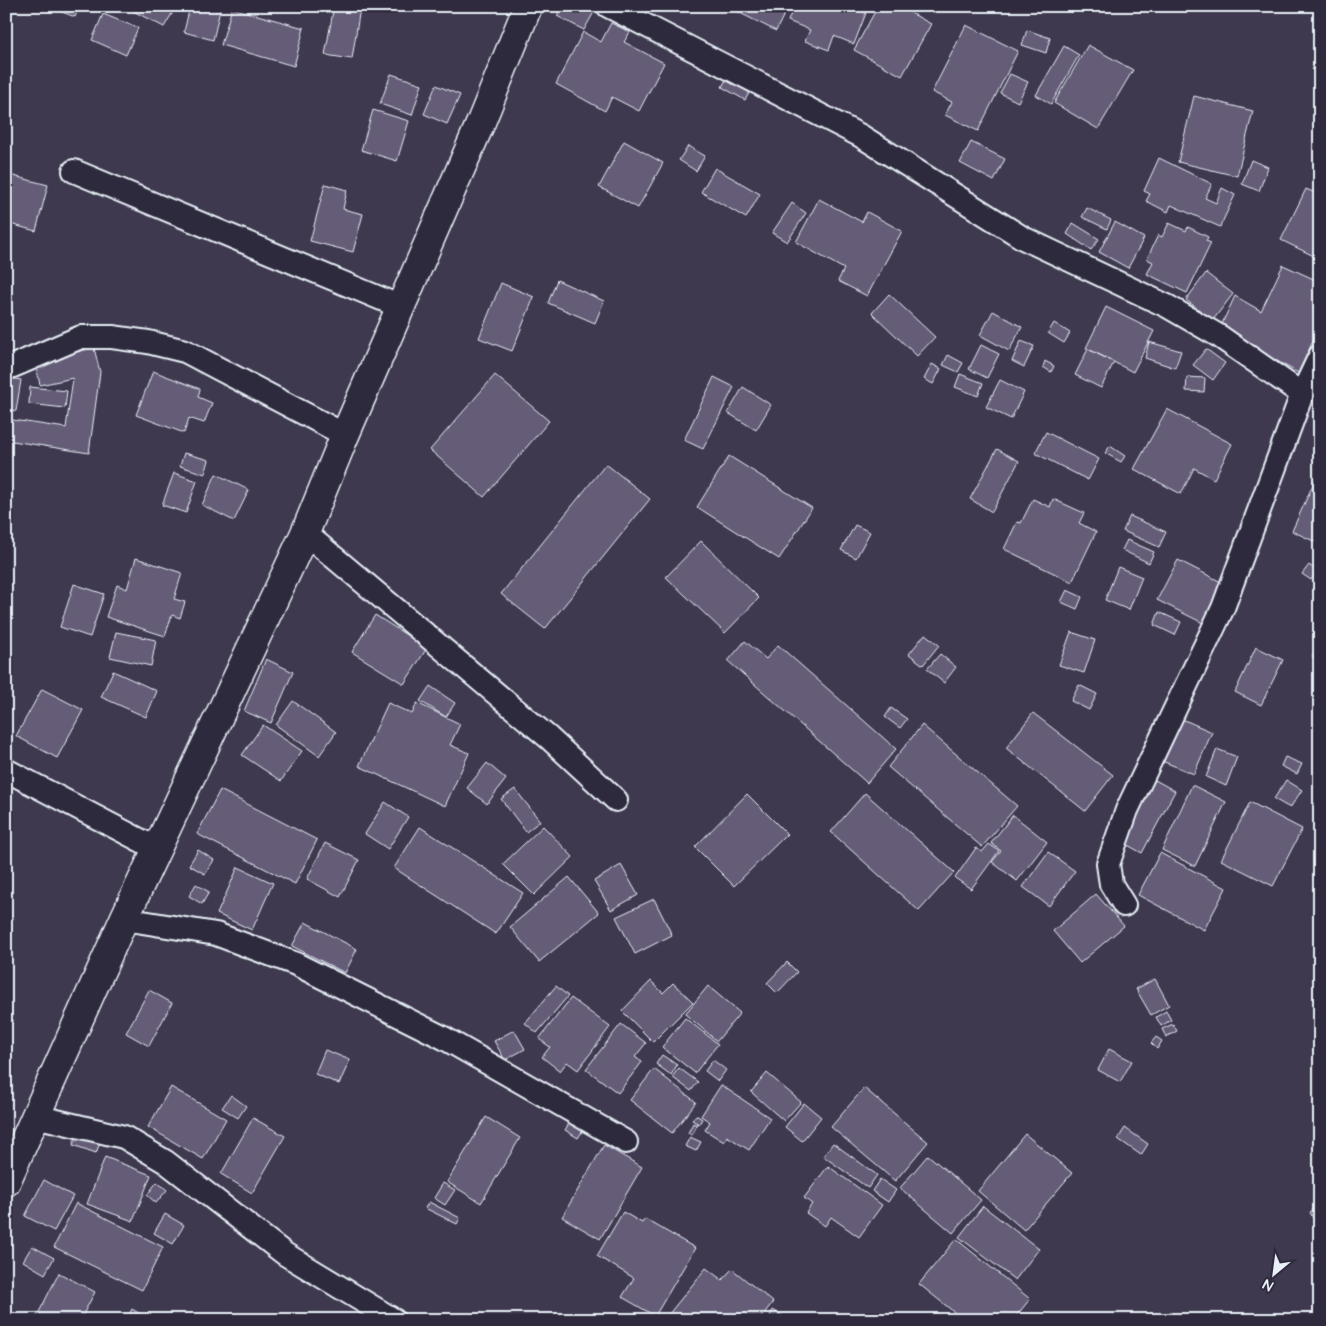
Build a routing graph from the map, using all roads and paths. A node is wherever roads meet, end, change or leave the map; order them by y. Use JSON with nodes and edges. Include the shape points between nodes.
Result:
{"nodes":[{"id":1,"x":528,"y":6,"type":"edge"},
{"id":2,"x":608,"y":6,"type":"edge"},
{"id":3,"x":74,"y":171,"type":"dead end"},
{"id":4,"x":401,"y":307,"type":"junction"},
{"id":5,"x":1320,"y":356,"type":"edge"},
{"id":6,"x":6,"y":369,"type":"edge"},
{"id":7,"x":1302,"y":394,"type":"junction"},
{"id":8,"x":345,"y":435,"type":"junction"},
{"id":9,"x":305,"y":534,"type":"junction"},
{"id":10,"x":6,"y":770,"type":"edge"},
{"id":11,"x":616,"y":800,"type":"dead end"},
{"id":12,"x":157,"y":849,"type":"junction"},
{"id":13,"x":1124,"y":905,"type":"dead end"},
{"id":14,"x":124,"y":918,"type":"junction"},
{"id":15,"x":35,"y":1116,"type":"junction"},
{"id":16,"x":626,"y":1142,"type":"dead end"},
{"id":17,"x":6,"y":1182,"type":"edge"},
{"id":18,"x":394,"y":1320,"type":"edge"}],
"edges":[{"from":1,"to":4,"type":"street"},
{"from":2,"to":7,"type":"street","via":[[861,136],[1023,238],[1167,306],[1220,336]]},
{"from":3,"to":4,"type":"street"},
{"from":4,"to":8,"type":"street"},
{"from":5,"to":7,"type":"street"},
{"from":6,"to":8,"type":"street","via":[[81,337],[112,336],[148,342],[185,351]]},
{"from":7,"to":13,"type":"street","via":[[1223,608],[1124,819],[1108,864],[1111,884]]},
{"from":8,"to":9,"type":"street"},
{"from":9,"to":11,"type":"street","via":[[549,738]]},
{"from":9,"to":12,"type":"street"},
{"from":10,"to":12,"type":"street"},
{"from":12,"to":14,"type":"street"},
{"from":14,"to":15,"type":"street"},
{"from":14,"to":16,"type":"street","via":[[216,934],[296,964],[444,1038]]},
{"from":15,"to":17,"type":"street"},
{"from":15,"to":18,"type":"street","via":[[124,1136],[166,1162],[285,1254]]}]}
